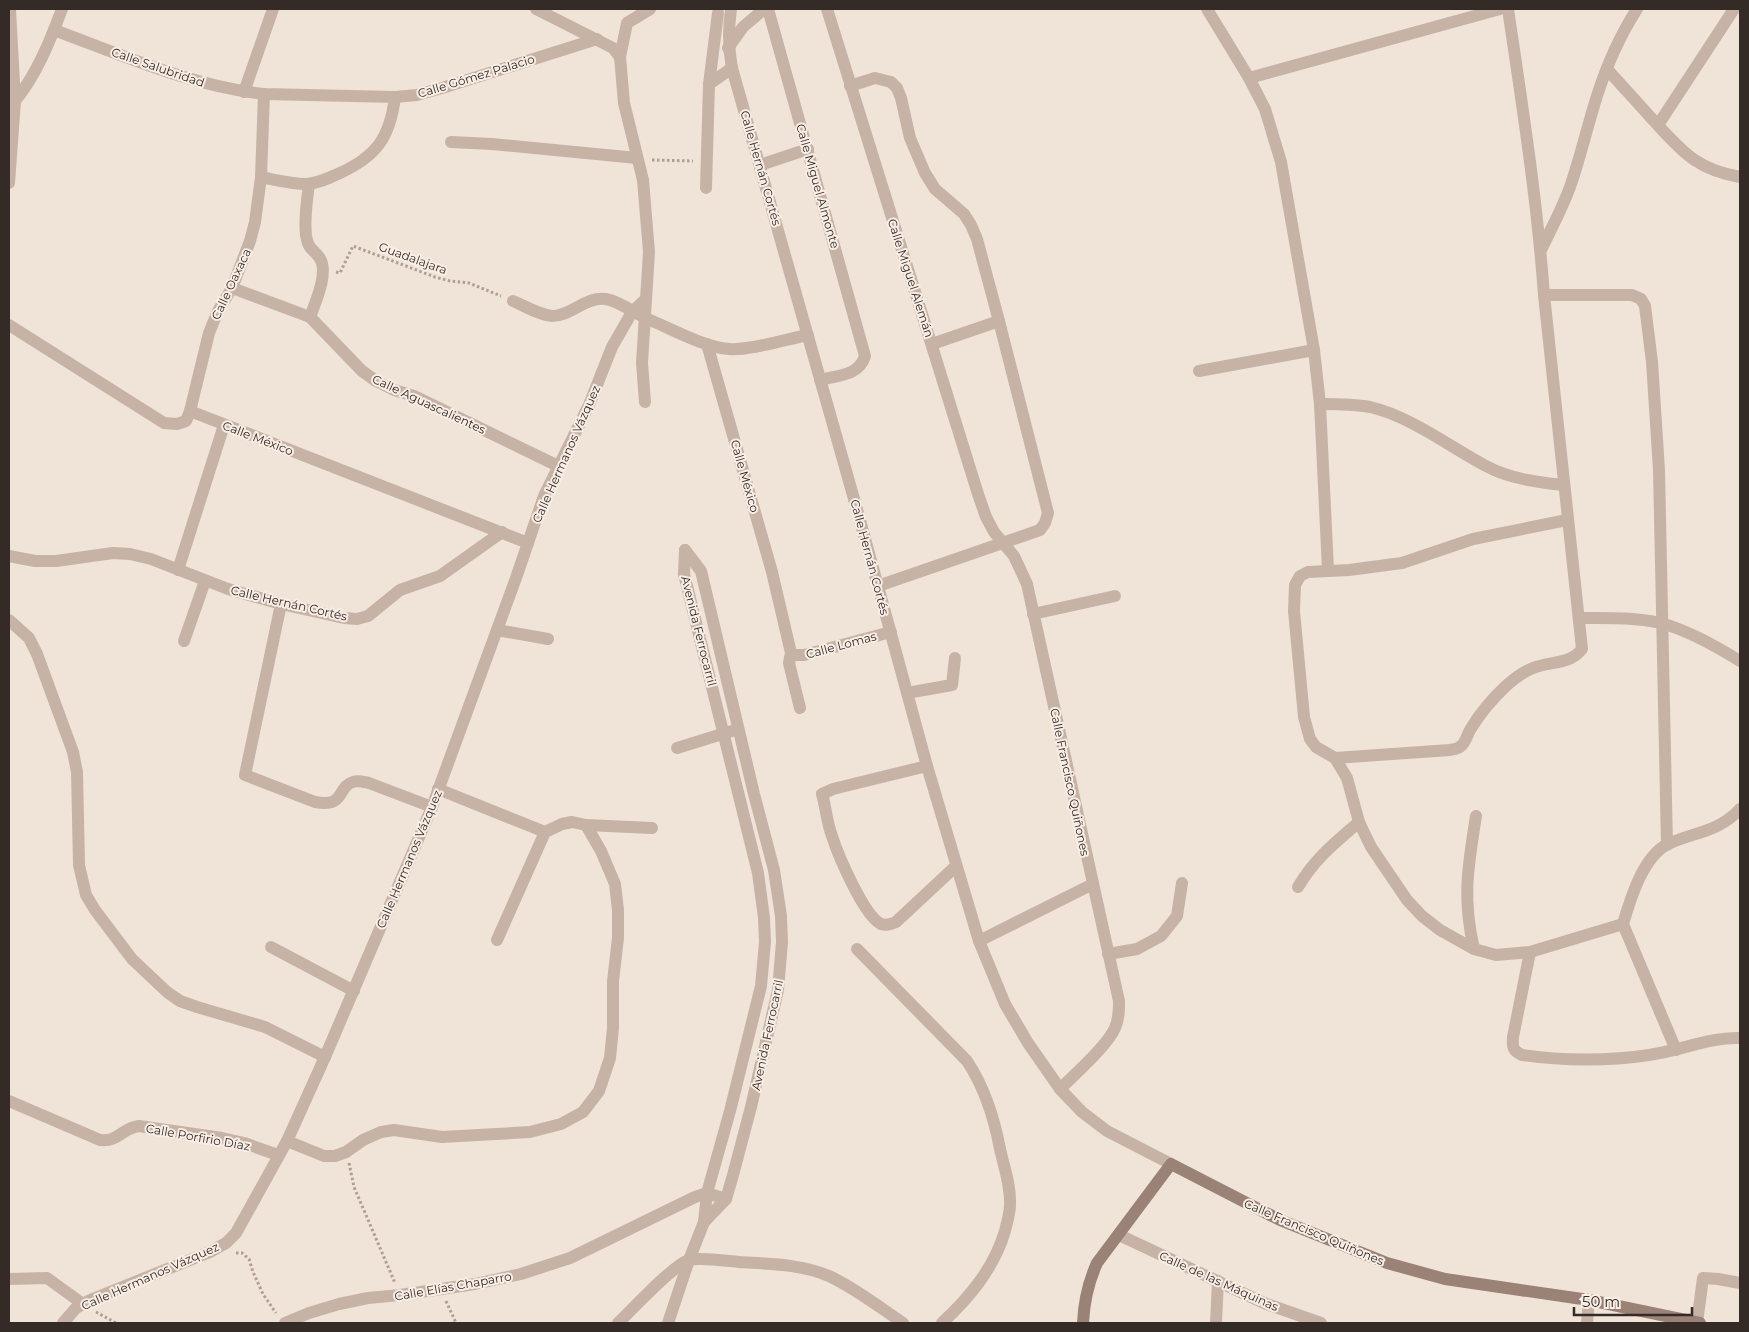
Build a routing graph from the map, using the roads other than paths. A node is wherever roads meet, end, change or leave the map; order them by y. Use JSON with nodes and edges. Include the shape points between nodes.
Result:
{"nodes":[{"id":1,"x":10,"y":9,"type":"edge"},
{"id":2,"x":62,"y":9,"type":"edge"},
{"id":3,"x":273,"y":9,"type":"edge"},
{"id":4,"x":536,"y":9,"type":"edge"},
{"id":5,"x":650,"y":9,"type":"edge"},
{"id":6,"x":731,"y":9,"type":"edge"},
{"id":7,"x":764,"y":9,"type":"edge"},
{"id":8,"x":768,"y":9,"type":"edge"},
{"id":9,"x":827,"y":9,"type":"edge"},
{"id":10,"x":1206,"y":9,"type":"edge"},
{"id":11,"x":1500,"y":9,"type":"edge"},
{"id":12,"x":1508,"y":9,"type":"edge"},
{"id":13,"x":1637,"y":9,"type":"edge"},
{"id":14,"x":1734,"y":9,"type":"edge"},
{"id":15,"x":718,"y":13,"type":"dead end"},
{"id":16,"x":10,"y":28,"type":"edge"},
{"id":17,"x":54,"y":30,"type":"junction"},
{"id":18,"x":596,"y":39,"type":"junction"},
{"id":19,"x":728,"y":48,"type":"junction"},
{"id":20,"x":620,"y":57,"type":"junction"},
{"id":21,"x":732,"y":68,"type":"junction"},
{"id":22,"x":1606,"y":69,"type":"junction"},
{"id":23,"x":1249,"y":78,"type":"junction"},
{"id":24,"x":708,"y":84,"type":"junction"},
{"id":25,"x":850,"y":86,"type":"junction"},
{"id":26,"x":244,"y":92,"type":"junction"},
{"id":27,"x":264,"y":94,"type":"junction"},
{"id":28,"x":395,"y":97,"type":"junction"},
{"id":29,"x":15,"y":101,"type":"junction"},
{"id":30,"x":1658,"y":125,"type":"junction"},
{"id":31,"x":451,"y":142,"type":"dead end"},
{"id":32,"x":808,"y":149,"type":"junction"},
{"id":33,"x":643,"y":159,"type":"junction"},
{"id":34,"x":760,"y":165,"type":"junction"},
{"id":35,"x":1740,"y":176,"type":"edge"},
{"id":36,"x":261,"y":177,"type":"junction"},
{"id":37,"x":9,"y":183,"type":"edge"},
{"id":38,"x":309,"y":184,"type":"junction"},
{"id":39,"x":706,"y":188,"type":"dead end"},
{"id":40,"x":1540,"y":250,"type":"junction"},
{"id":41,"x":232,"y":288,"type":"junction"},
{"id":42,"x":1544,"y":295,"type":"junction"},
{"id":43,"x":646,"y":299,"type":"junction"},
{"id":44,"x":512,"y":301,"type":"road end"},
{"id":45,"x":632,"y":312,"type":"junction"},
{"id":46,"x":310,"y":317,"type":"junction"},
{"id":47,"x":644,"y":318,"type":"junction"},
{"id":48,"x":999,"y":321,"type":"junction"},
{"id":49,"x":9,"y":325,"type":"edge"},
{"id":50,"x":808,"y":335,"type":"junction"},
{"id":51,"x":707,"y":344,"type":"junction"},
{"id":52,"x":932,"y":344,"type":"junction"},
{"id":53,"x":1314,"y":350,"type":"junction"},
{"id":54,"x":1200,"y":371,"type":"dead end"},
{"id":55,"x":820,"y":380,"type":"junction"},
{"id":56,"x":645,"y":402,"type":"dead end"},
{"id":57,"x":1320,"y":404,"type":"junction"},
{"id":58,"x":190,"y":411,"type":"junction"},
{"id":59,"x":224,"y":424,"type":"junction"},
{"id":60,"x":558,"y":466,"type":"junction"},
{"id":61,"x":1564,"y":485,"type":"junction"},
{"id":62,"x":1567,"y":520,"type":"junction"},
{"id":63,"x":502,"y":532,"type":"junction"},
{"id":64,"x":528,"y":543,"type":"junction"},
{"id":65,"x":1003,"y":544,"type":"junction"},
{"id":66,"x":9,"y":556,"type":"edge"},
{"id":67,"x":178,"y":570,"type":"junction"},
{"id":68,"x":1328,"y":570,"type":"junction"},
{"id":69,"x":205,"y":581,"type":"junction"},
{"id":70,"x":878,"y":586,"type":"junction"},
{"id":71,"x":1115,"y":596,"type":"dead end"},
{"id":72,"x":281,"y":604,"type":"junction"},
{"id":73,"x":1033,"y":614,"type":"junction"},
{"id":74,"x":1580,"y":618,"type":"junction"},
{"id":75,"x":9,"y":620,"type":"edge"},
{"id":76,"x":1662,"y":624,"type":"junction"},
{"id":77,"x":497,"y":630,"type":"junction"},
{"id":78,"x":891,"y":632,"type":"junction"},
{"id":79,"x":548,"y":639,"type":"dead end"},
{"id":80,"x":184,"y":641,"type":"dead end"},
{"id":81,"x":791,"y":653,"type":"junction"},
{"id":82,"x":955,"y":658,"type":"dead end"},
{"id":83,"x":1740,"y":661,"type":"edge"},
{"id":84,"x":907,"y":693,"type":"junction"},
{"id":85,"x":800,"y":708,"type":"dead end"},
{"id":86,"x":739,"y":730,"type":"junction"},
{"id":87,"x":724,"y":734,"type":"junction"},
{"id":88,"x":677,"y":748,"type":"dead end"},
{"id":89,"x":1335,"y":758,"type":"junction"},
{"id":90,"x":927,"y":766,"type":"junction"},
{"id":91,"x":438,"y":789,"type":"junction"},
{"id":92,"x":432,"y":807,"type":"junction"},
{"id":93,"x":1740,"y":809,"type":"edge"},
{"id":94,"x":1476,"y":816,"type":"dead end"},
{"id":95,"x":1359,"y":822,"type":"junction"},
{"id":96,"x":586,"y":825,"type":"junction"},
{"id":97,"x":652,"y":828,"type":"dead end"},
{"id":98,"x":545,"y":832,"type":"junction"},
{"id":99,"x":1667,"y":845,"type":"junction"},
{"id":100,"x":956,"y":866,"type":"junction"},
{"id":101,"x":1182,"y":883,"type":"dead end"},
{"id":102,"x":1093,"y":884,"type":"junction"},
{"id":103,"x":1298,"y":887,"type":"dead end"},
{"id":104,"x":781,"y":916,"type":"junction"},
{"id":105,"x":764,"y":918,"type":"junction"},
{"id":106,"x":1623,"y":924,"type":"junction"},
{"id":107,"x":497,"y":940,"type":"dead end"},
{"id":108,"x":979,"y":941,"type":"junction"},
{"id":109,"x":271,"y":947,"type":"dead end"},
{"id":110,"x":857,"y":949,"type":"dead end"},
{"id":111,"x":1474,"y":949,"type":"junction"},
{"id":112,"x":1530,"y":952,"type":"junction"},
{"id":113,"x":1108,"y":954,"type":"junction"},
{"id":114,"x":354,"y":991,"type":"junction"},
{"id":115,"x":1740,"y":1038,"type":"edge"},
{"id":116,"x":1676,"y":1050,"type":"junction"},
{"id":117,"x":325,"y":1057,"type":"junction"},
{"id":118,"x":1060,"y":1089,"type":"junction"},
{"id":119,"x":9,"y":1101,"type":"edge"},
{"id":120,"x":287,"y":1141,"type":"junction"},
{"id":121,"x":278,"y":1154,"type":"junction"},
{"id":122,"x":1171,"y":1164,"type":"junction"},
{"id":123,"x":707,"y":1193,"type":"junction"},
{"id":124,"x":726,"y":1199,"type":"junction"},
{"id":125,"x":704,"y":1222,"type":"junction"},
{"id":126,"x":1119,"y":1235,"type":"junction"},
{"id":127,"x":689,"y":1260,"type":"junction"},
{"id":128,"x":9,"y":1279,"type":"edge"},
{"id":129,"x":1218,"y":1282,"type":"junction"},
{"id":130,"x":1740,"y":1283,"type":"edge"},
{"id":131,"x":1590,"y":1300,"type":"junction"},
{"id":132,"x":83,"y":1304,"type":"junction"},
{"id":133,"x":282,"y":1320,"type":"edge"},
{"id":134,"x":63,"y":1323,"type":"edge"},
{"id":135,"x":618,"y":1323,"type":"edge"},
{"id":136,"x":668,"y":1323,"type":"edge"},
{"id":137,"x":903,"y":1323,"type":"edge"},
{"id":138,"x":942,"y":1323,"type":"edge"},
{"id":139,"x":1084,"y":1323,"type":"edge"},
{"id":140,"x":1216,"y":1323,"type":"edge"},
{"id":141,"x":1321,"y":1323,"type":"edge"},
{"id":142,"x":1587,"y":1323,"type":"edge"},
{"id":143,"x":1699,"y":1323,"type":"edge"}],
"edges":[{"from":1,"to":16,"type":"street"},
{"from":2,"to":17,"type":"street"},
{"from":3,"to":26,"type":"street"},
{"from":4,"to":18,"type":"street"},
{"from":5,"to":20,"type":"street","via":[[627,23]]},
{"from":6,"to":19,"type":"street","name":"Calle Hernán Cortés"},
{"from":7,"to":19,"type":"street","via":[[743,27]]},
{"from":8,"to":32,"type":"street","name":"Calle Miguel Almonte"},
{"from":9,"to":25,"type":"street","name":"Calle Miguel Alemán"},
{"from":10,"to":23,"type":"street"},
{"from":11,"to":23,"type":"street"},
{"from":12,"to":40,"type":"street"},
{"from":13,"to":22,"type":"street"},
{"from":14,"to":30,"type":"street"},
{"from":15,"to":24,"type":"street"},
{"from":16,"to":29,"type":"street"},
{"from":17,"to":26,"type":"street","name":"Calle Salubridad","via":[[174,74]]},
{"from":17,"to":29,"type":"street","via":[[35,72]]},
{"from":18,"to":20,"type":"street","via":[[613,48]]},
{"from":18,"to":28,"type":"street","name":"Calle Gómez Palacio","via":[[442,88]]},
{"from":19,"to":21,"type":"street","name":"Calle Hernán Cortés"},
{"from":20,"to":33,"type":"street","via":[[624,103]]},
{"from":21,"to":24,"type":"street"},
{"from":21,"to":34,"type":"street","name":"Calle Hernán Cortés"},
{"from":22,"to":30,"type":"street"},
{"from":22,"to":40,"type":"street","via":[[1570,187]]},
{"from":23,"to":53,"type":"street","via":[[1265,109],[1281,162]]},
{"from":24,"to":39,"type":"street"},
{"from":25,"to":48,"type":"street","via":[[876,78],[890,82],[896,88],[910,138],[925,173],[940,194],[964,214],[971,225]]},
{"from":25,"to":52,"type":"street","name":"Calle Miguel Alemán"},
{"from":26,"to":27,"type":"street","name":"Calle Salubridad"},
{"from":27,"to":28,"type":"street","name":"Calle Gómez Palacio"},
{"from":27,"to":36,"type":"street","name":"Calle Oaxaca"},
{"from":28,"to":38,"type":"street","via":[[388,132],[379,146],[352,168],[322,182]]},
{"from":29,"to":37,"type":"street"},
{"from":30,"to":35,"type":"street","via":[[1692,160],[1714,170]]},
{"from":31,"to":33,"type":"street"},
{"from":32,"to":34,"type":"street"},
{"from":32,"to":55,"type":"street","name":"Calle Miguel Almonte","via":[[865,356],[855,372]]},
{"from":33,"to":43,"type":"street","via":[[648,252]]},
{"from":34,"to":50,"type":"street","name":"Calle Hernán Cortés"},
{"from":36,"to":38,"type":"street"},
{"from":36,"to":41,"type":"street","name":"Calle Oaxaca","via":[[256,222]]},
{"from":38,"to":46,"type":"street","via":[[306,236],[311,250],[322,264],[320,290]]},
{"from":40,"to":42,"type":"street"},
{"from":41,"to":46,"type":"street","name":"Calle Aguascalientes"},
{"from":41,"to":58,"type":"street","name":"Calle Oaxaca","via":[[209,333]]},
{"from":42,"to":61,"type":"street"},
{"from":42,"to":76,"type":"street","via":[[1632,295],[1641,299],[1645,306],[1659,470]]},
{"from":43,"to":45,"type":"street","name":"Calle Hermanos Vázquez"},
{"from":43,"to":47,"type":"street"},
{"from":44,"to":45,"type":"street","via":[[552,316],[603,299]]},
{"from":45,"to":47,"type":"street"},
{"from":45,"to":60,"type":"street","name":"Calle Hermanos Vázquez","via":[[612,347],[589,405]]},
{"from":46,"to":60,"type":"street","name":"Calle Aguascalientes","via":[[376,382],[414,396]]},
{"from":47,"to":51,"type":"street"},
{"from":47,"to":56,"type":"street","via":[[642,363]]},
{"from":48,"to":52,"type":"street"},
{"from":48,"to":65,"type":"street","via":[[1048,513],[1040,530]]},
{"from":49,"to":58,"type":"street","via":[[164,423],[186,421]]},
{"from":50,"to":51,"type":"street","via":[[731,350]]},
{"from":50,"to":55,"type":"street","name":"Calle Hernán Cortés"},
{"from":51,"to":81,"type":"street","name":"Calle México","via":[[772,572]]},
{"from":52,"to":65,"type":"street","name":"Calle Miguel Alemán","via":[[986,517]]},
{"from":53,"to":54,"type":"street"},
{"from":53,"to":57,"type":"street"},
{"from":55,"to":70,"type":"street","name":"Calle Hernán Cortés"},
{"from":57,"to":61,"type":"street","via":[[1370,407],[1437,436],[1487,467],[1510,476]]},
{"from":57,"to":68,"type":"street"},
{"from":58,"to":59,"type":"street","name":"Calle México"},
{"from":59,"to":63,"type":"street","name":"Calle México"},
{"from":59,"to":67,"type":"street"},
{"from":60,"to":64,"type":"street","name":"Calle Hermanos Vázquez"},
{"from":61,"to":62,"type":"street"},
{"from":62,"to":68,"type":"street","via":[[1473,539],[1402,564]]},
{"from":62,"to":74,"type":"street"},
{"from":63,"to":64,"type":"street","name":"Calle México"},
{"from":63,"to":72,"type":"street","name":"Calle Hernán Cortés","via":[[440,576],[400,590],[368,616],[344,618]]},
{"from":64,"to":77,"type":"street","name":"Calle Hermanos Vázquez"},
{"from":65,"to":70,"type":"street"},
{"from":65,"to":73,"type":"street","name":"Calle Francisco Quiñones","via":[[1021,569]]},
{"from":66,"to":67,"type":"street","name":"Calle Hernán Cortés","via":[[56,561],[113,553],[130,554]]},
{"from":67,"to":69,"type":"street","name":"Calle Hernán Cortés"},
{"from":68,"to":89,"type":"street","via":[[1300,576],[1295,585],[1294,611],[1306,729],[1316,747]]},
{"from":69,"to":72,"type":"street","name":"Calle Hernán Cortés"},
{"from":69,"to":80,"type":"street"},
{"from":70,"to":78,"type":"street","name":"Calle Hernán Cortés"},
{"from":71,"to":73,"type":"street"},
{"from":72,"to":92,"type":"street","via":[[245,775],[325,804],[340,797],[351,782],[358,781]]},
{"from":73,"to":102,"type":"street","name":"Calle Francisco Quiñones"},
{"from":74,"to":76,"type":"street","via":[[1633,619]]},
{"from":74,"to":89,"type":"street","via":[[1582,649],[1577,656],[1522,673],[1486,707],[1459,748]]},
{"from":75,"to":117,"type":"street","via":[[29,638],[37,654],[73,752],[77,772],[79,865],[86,895],[94,910],[132,959],[174,997],[265,1027]]},
{"from":76,"to":83,"type":"street"},
{"from":76,"to":99,"type":"street"},
{"from":77,"to":79,"type":"street"},
{"from":77,"to":91,"type":"street","name":"Calle Hermanos Vázquez"},
{"from":78,"to":81,"type":"street","name":"Calle Lomas","via":[[804,655]]},
{"from":78,"to":84,"type":"street","name":"Calle Hernán Cortés"},
{"from":81,"to":85,"type":"street","name":"Calle México","via":[[789,663]]},
{"from":82,"to":84,"type":"street","via":[[952,685]]},
{"from":84,"to":90,"type":"street","name":"Calle Hernán Cortés"},
{"from":86,"to":87,"type":"street"},
{"from":86,"to":87,"type":"street","name":"Avenida Ferrocarril","via":[[701,571],[685,550],[684,574]]},
{"from":86,"to":104,"type":"street","name":"Avenida Ferrocarril","via":[[774,870]]},
{"from":87,"to":88,"type":"street"},
{"from":87,"to":105,"type":"street","name":"Avenida Ferrocarril","via":[[758,873]]},
{"from":89,"to":95,"type":"street","via":[[1347,778]]},
{"from":90,"to":100,"type":"street","name":"Calle Hernán Cortés"},
{"from":90,"to":100,"type":"street","via":[[822,794],[832,836],[864,905],[884,925],[896,922]]},
{"from":91,"to":92,"type":"street","name":"Calle Hermanos Vázquez"},
{"from":91,"to":98,"type":"street"},
{"from":92,"to":114,"type":"street","name":"Calle Hermanos Vázquez"},
{"from":93,"to":99,"type":"street","via":[[1719,826]]},
{"from":94,"to":111,"type":"street","via":[[1466,887]]},
{"from":95,"to":103,"type":"street","via":[[1318,858]]},
{"from":95,"to":111,"type":"street","via":[[1371,847],[1407,900],[1440,930]]},
{"from":96,"to":97,"type":"street"},
{"from":96,"to":98,"type":"street","via":[[572,822]]},
{"from":96,"to":120,"type":"street","via":[[615,884],[618,938],[610,1058],[598,1091],[583,1112],[561,1124],[530,1132],[442,1137],[394,1130],[380,1132],[335,1156],[324,1156]]},
{"from":98,"to":107,"type":"street"},
{"from":99,"to":106,"type":"street","via":[[1646,866]]},
{"from":100,"to":108,"type":"street","name":"Calle Hernán Cortés"},
{"from":101,"to":113,"type":"street","via":[[1177,916],[1161,936],[1137,949]]},
{"from":102,"to":108,"type":"street"},
{"from":102,"to":113,"type":"street","name":"Calle Francisco Quiñones"},
{"from":104,"to":105,"type":"street"},
{"from":104,"to":124,"type":"street","name":"Avenida Ferrocarril","via":[[778,990],[752,1107]]},
{"from":105,"to":123,"type":"street","name":"Avenida Ferrocarril","via":[[760,986]]},
{"from":106,"to":112,"type":"street"},
{"from":106,"to":116,"type":"street"},
{"from":108,"to":118,"type":"street","name":"Calle Hernán Cortés","via":[[1005,1004]]},
{"from":109,"to":114,"type":"street"},
{"from":110,"to":138,"type":"street","via":[[967,1061],[987,1098],[996,1127],[1009,1189],[1008,1221],[993,1261],[979,1284]]},
{"from":111,"to":112,"type":"street","via":[[1496,956]]},
{"from":112,"to":116,"type":"street","via":[[1514,1022],[1512,1047],[1516,1053],[1531,1057],[1579,1059],[1624,1058]]},
{"from":113,"to":118,"type":"street","name":"Calle Francisco Quiñones","via":[[1119,1001],[1116,1026],[1110,1037]]},
{"from":114,"to":117,"type":"street","name":"Calle Hermanos Vázquez"},
{"from":115,"to":116,"type":"street","via":[[1716,1039]]},
{"from":117,"to":120,"type":"street","name":"Calle Hermanos Vázquez"},
{"from":118,"to":122,"type":"street","name":"Calle Hernán Cortés","via":[[1107,1131]]},
{"from":119,"to":121,"type":"street","name":"Calle Porfirio Díaz","via":[[100,1140],[110,1141],[130,1127],[139,1126],[222,1138]]},
{"from":120,"to":121,"type":"street","name":"Calle Hermanos Vázquez"},
{"from":121,"to":132,"type":"street","name":"Calle Hermanos Vázquez","via":[[236,1233],[226,1243]]},
{"from":122,"to":126,"type":"street"},
{"from":122,"to":131,"type":"street","name":"Calle Francisco Quiñones","via":[[1280,1220],[1388,1263],[1445,1279]]},
{"from":123,"to":124,"type":"street"},
{"from":123,"to":125,"type":"street","name":"Avenida Ferrocarril"},
{"from":123,"to":133,"type":"street","name":"Calle Elías Chaparro","via":[[570,1258],[521,1274],[400,1296],[368,1298]]},
{"from":124,"to":125,"type":"street","name":"Avenida Ferrocarril"},
{"from":125,"to":127,"type":"street","name":"Avenida Ferrocarril"},
{"from":126,"to":129,"type":"street","name":"Calle de las Máquinas"},
{"from":126,"to":139,"type":"street","via":[[1097,1263],[1089,1281],[1084,1299]]},
{"from":127,"to":135,"type":"street","via":[[672,1270]]},
{"from":127,"to":136,"type":"street","name":"Avenida Ferrocarril"},
{"from":127,"to":137,"type":"street","via":[[789,1265],[808,1269],[841,1282]]},
{"from":128,"to":132,"type":"street","via":[[47,1278]]},
{"from":129,"to":140,"type":"street"},
{"from":129,"to":141,"type":"street","name":"Calle de las Máquinas"},
{"from":130,"to":143,"type":"street","via":[[1703,1278]]},
{"from":131,"to":142,"type":"street"},
{"from":131,"to":143,"type":"street","name":"Calle Francisco Quiñones"},
{"from":132,"to":134,"type":"street","name":"Calle Hermanos Vázquez"}]}
